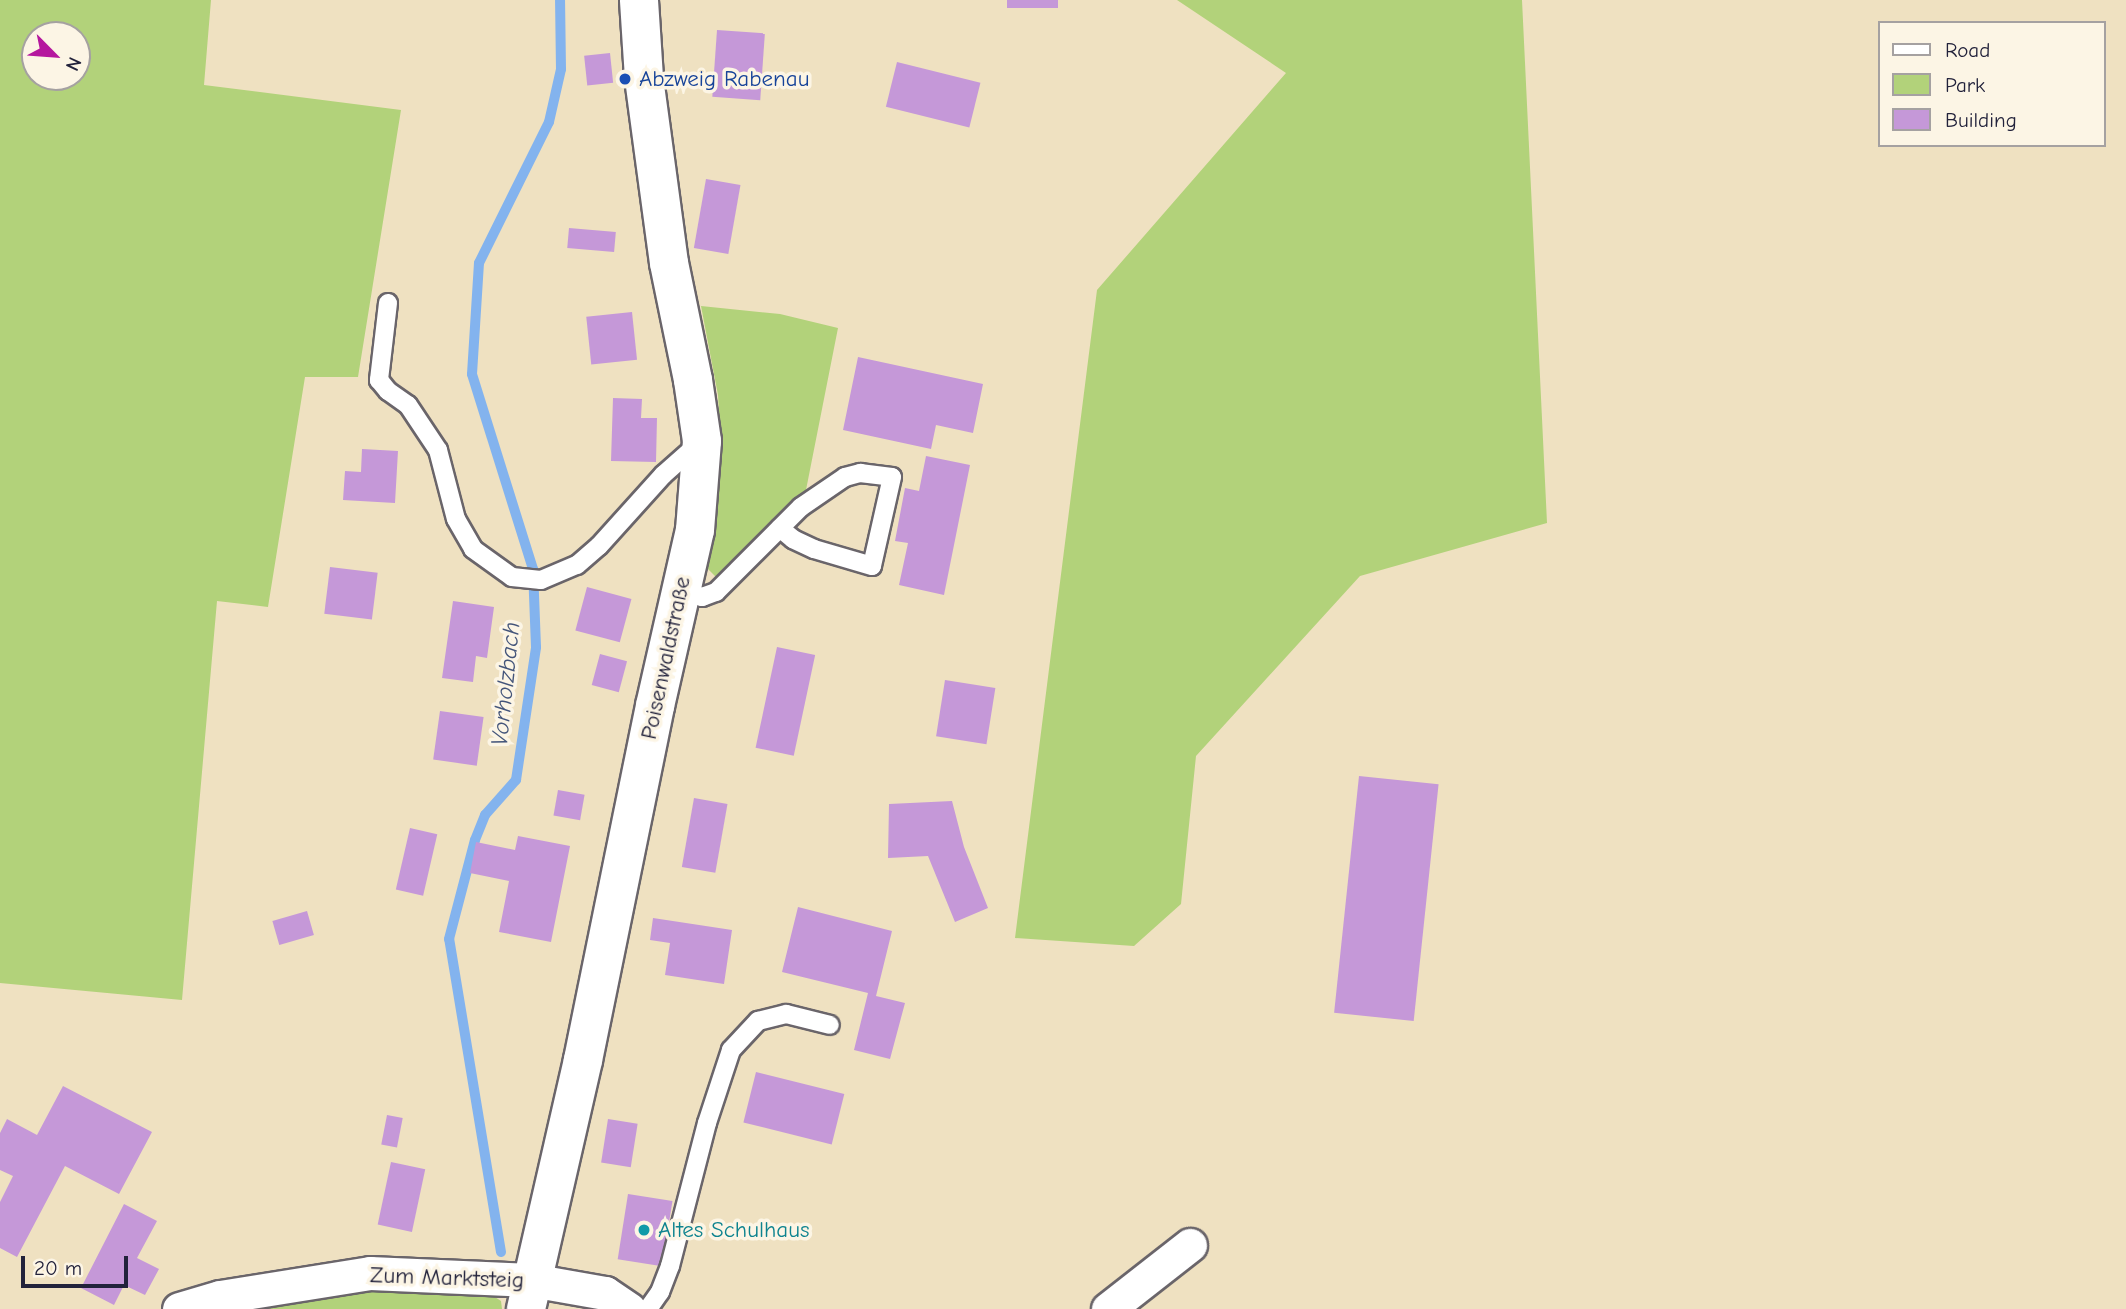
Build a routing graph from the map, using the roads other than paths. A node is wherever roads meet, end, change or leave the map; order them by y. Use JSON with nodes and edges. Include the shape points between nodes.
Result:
{"nodes":[{"id":1,"x":639,"y":0,"type":"edge"},
{"id":2,"x":388,"y":303,"type":"dead end"},
{"id":3,"x":702,"y":441,"type":"junction"},
{"id":4,"x":780,"y":528,"type":"junction"},
{"id":5,"x":681,"y":592,"type":"junction"},
{"id":6,"x":831,"y":1024,"type":"dead end"},
{"id":7,"x":1189,"y":1245,"type":"dead end"},
{"id":8,"x":513,"y":1287,"type":"edge"},
{"id":9,"x":179,"y":1309,"type":"edge"},
{"id":10,"x":629,"y":1309,"type":"edge"},
{"id":11,"x":648,"y":1309,"type":"edge"},
{"id":12,"x":1108,"y":1309,"type":"edge"}],
"edges":[{"from":1,"to":3,"type":"street","name":"Poisenwaldstraße","via":[[643,78],[668,264]]},
{"from":2,"to":3,"type":"lane","via":[[379,380],[408,405],[438,450],[456,519],[473,550],[512,577],[541,580],[577,565]]},
{"from":3,"to":5,"type":"street","name":"Poisenwaldstraße","via":[[695,530]]},
{"from":4,"to":4,"type":"lane","via":[[800,507],[845,477],[859,473],[892,477],[872,566],[814,549]]},
{"from":4,"to":5,"type":"lane","via":[[716,593],[702,597]]},
{"from":5,"to":8,"type":"street","name":"Poisenwaldstraße","via":[[583,1060]]},
{"from":6,"to":11,"type":"lane","via":[[786,1014],[758,1021],[732,1049],[670,1266]]},
{"from":7,"to":12,"type":"street"},
{"from":8,"to":9,"type":"street","name":"Zum Marktsteig","via":[[370,1273],[220,1297]]},
{"from":8,"to":10,"type":"street","name":"Zum Marktsteig","via":[[605,1293]]}]}
